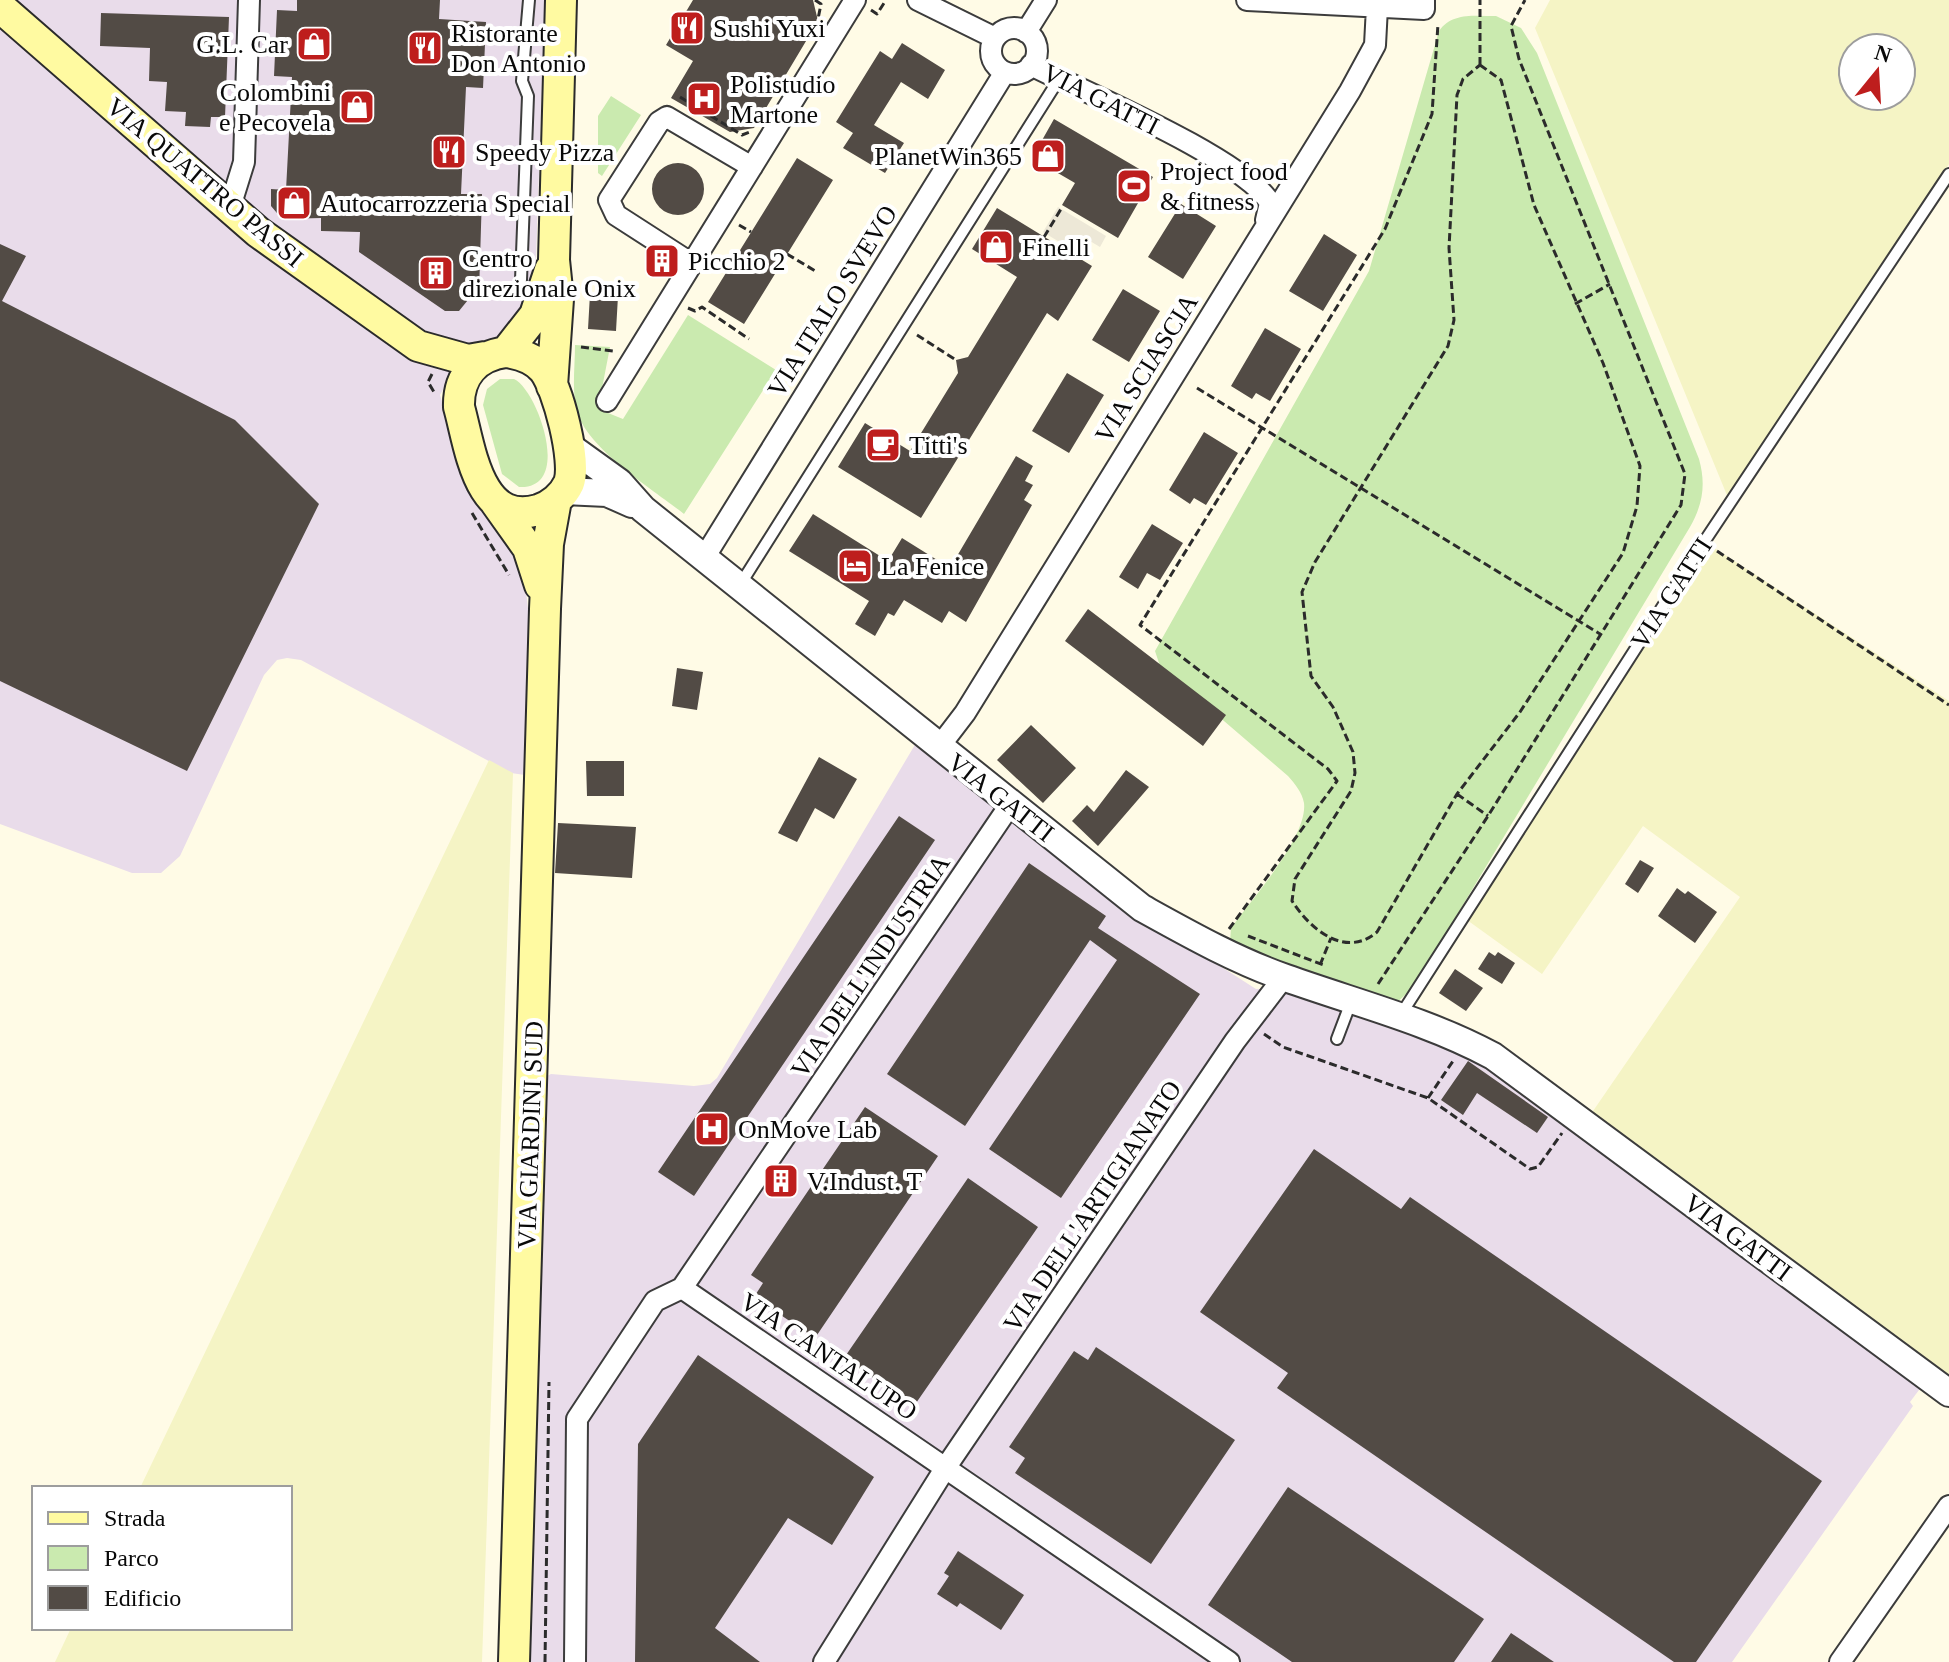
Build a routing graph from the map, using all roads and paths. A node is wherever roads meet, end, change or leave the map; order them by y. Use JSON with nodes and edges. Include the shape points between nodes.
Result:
{"nodes":[{"id":1,"x":249,"y":0,"type":"edge"},
{"id":2,"x":529,"y":0,"type":"edge"},
{"id":3,"x":815,"y":0,"type":"edge"},
{"id":4,"x":855,"y":0,"type":"edge"},
{"id":5,"x":918,"y":0,"type":"edge"},
{"id":6,"x":1046,"y":0,"type":"edge"},
{"id":7,"x":1247,"y":0,"type":"edge"},
{"id":8,"x":1424,"y":0,"type":"edge"},
{"id":9,"x":1480,"y":0,"type":"edge"},
{"id":10,"x":1525,"y":0,"type":"edge"},
{"id":11,"x":562,"y":1,"type":"edge"},
{"id":12,"x":822,"y":2,"type":"edge"},
{"id":13,"x":0,"y":7,"type":"edge"},
{"id":14,"x":1377,"y":7,"type":"junction"},
{"id":15,"x":815,"y":24,"type":"dead end"},
{"id":16,"x":1423,"y":24,"type":"dead end"},
{"id":17,"x":1026,"y":32,"type":"junction"},
{"id":18,"x":995,"y":38,"type":"junction"},
{"id":19,"x":1031,"y":65,"type":"junction"},
{"id":20,"x":1480,"y":65,"type":"junction"},
{"id":21,"x":1005,"y":72,"type":"junction"},
{"id":22,"x":1059,"y":79,"type":"junction"},
{"id":23,"x":680,"y":97,"type":"dead end"},
{"id":24,"x":544,"y":98,"type":"junction"},
{"id":25,"x":757,"y":120,"type":"dead end"},
{"id":26,"x":752,"y":167,"type":"junction"},
{"id":27,"x":1949,"y":174,"type":"edge"},
{"id":28,"x":230,"y":207,"type":"junction"},
{"id":29,"x":1061,"y":209,"type":"dead end"},
{"id":30,"x":1266,"y":223,"type":"junction"},
{"id":31,"x":1044,"y":237,"type":"dead end"},
{"id":32,"x":787,"y":254,"type":"dead end"},
{"id":33,"x":554,"y":260,"type":"junction"},
{"id":34,"x":692,"y":264,"type":"junction"},
{"id":35,"x":817,"y":272,"type":"dead end"},
{"id":36,"x":521,"y":280,"type":"dead end"},
{"id":37,"x":1611,"y":283,"type":"junction"},
{"id":38,"x":669,"y":301,"type":"junction"},
{"id":39,"x":1575,"y":304,"type":"junction"},
{"id":40,"x":749,"y":339,"type":"dead end"},
{"id":41,"x":418,"y":346,"type":"junction"},
{"id":42,"x":579,"y":347,"type":"dead end"},
{"id":43,"x":637,"y":353,"type":"junction"},
{"id":44,"x":496,"y":355,"type":"junction"},
{"id":45,"x":428,"y":382,"type":"dead end"},
{"id":46,"x":552,"y":386,"type":"junction"},
{"id":47,"x":1197,"y":388,"type":"dead end"},
{"id":48,"x":607,"y":401,"type":"dead end"},
{"id":49,"x":449,"y":402,"type":"junction"},
{"id":50,"x":1261,"y":428,"type":"junction"},
{"id":51,"x":569,"y":446,"type":"junction"},
{"id":52,"x":1361,"y":489,"type":"junction"},
{"id":53,"x":560,"y":496,"type":"junction"},
{"id":54,"x":483,"y":505,"type":"junction"},
{"id":55,"x":643,"y":509,"type":"junction"},
{"id":56,"x":1704,"y":542,"type":"junction"},
{"id":57,"x":704,"y":558,"type":"junction"},
{"id":58,"x":512,"y":579,"type":"dead end"},
{"id":59,"x":739,"y":587,"type":"junction"},
{"id":60,"x":545,"y":609,"type":"junction"},
{"id":61,"x":1579,"y":621,"type":"junction"},
{"id":62,"x":1600,"y":634,"type":"junction"},
{"id":63,"x":1949,"y":705,"type":"edge"},
{"id":64,"x":939,"y":747,"type":"junction"},
{"id":65,"x":1457,"y":794,"type":"junction"},
{"id":66,"x":1010,"y":805,"type":"junction"},
{"id":67,"x":1488,"y":816,"type":"junction"},
{"id":68,"x":1331,"y":938,"type":"junction"},
{"id":69,"x":1335,"y":969,"type":"dead end"},
{"id":70,"x":1316,"y":975,"type":"junction"},
{"id":71,"x":1284,"y":977,"type":"junction"},
{"id":72,"x":1378,"y":984,"type":"dead end"},
{"id":73,"x":1352,"y":1000,"type":"junction"},
{"id":74,"x":1400,"y":1016,"type":"junction"},
{"id":75,"x":1263,"y":1035,"type":"dead end"},
{"id":76,"x":1337,"y":1039,"type":"dead end"},
{"id":77,"x":1428,"y":1098,"type":"dead end"},
{"id":78,"x":682,"y":1288,"type":"junction"},
{"id":79,"x":1949,"y":1393,"type":"edge"},
{"id":80,"x":946,"y":1467,"type":"junction"},
{"id":81,"x":1949,"y":1506,"type":"edge"},
{"id":82,"x":514,"y":1662,"type":"edge"},
{"id":83,"x":575,"y":1662,"type":"edge"},
{"id":84,"x":824,"y":1662,"type":"edge"},
{"id":85,"x":1229,"y":1662,"type":"edge"},
{"id":86,"x":1840,"y":1662,"type":"edge"}],
"edges":[{"from":1,"to":28,"type":"street","via":[[244,162]]},
{"from":2,"to":24,"type":"lane","via":[[522,81]]},
{"from":3,"to":12,"type":"path"},
{"from":4,"to":26,"type":"street"},
{"from":5,"to":18,"type":"street"},
{"from":6,"to":17,"type":"street"},
{"from":7,"to":14,"type":"street"},
{"from":8,"to":14,"type":"street","via":[[1424,9]]},
{"from":9,"to":20,"type":"path"},
{"from":10,"to":37,"type":"path","via":[[1511,26],[1519,59]]},
{"from":11,"to":24,"type":"main road"},
{"from":12,"to":15,"type":"path"},
{"from":13,"to":28,"type":"main road","name":"VIA QUATTRO PASSI"},
{"from":14,"to":30,"type":"street","name":"VIA SCIASCIA","via":[[1375,45],[1369,57]]},
{"from":16,"to":50,"type":"path","via":[[1439,24],[1432,114],[1385,229]]},
{"from":17,"to":18,"type":"street","via":[[1013,28]]},
{"from":17,"to":19,"type":"street","via":[[1036,47]]},
{"from":18,"to":21,"type":"street","via":[[992,57]]},
{"from":19,"to":21,"type":"street","via":[[1022,72]]},
{"from":19,"to":22,"type":"street","name":"VIA GATTI"},
{"from":20,"to":39,"type":"path","via":[[1501,80],[1534,205]]},
{"from":20,"to":52,"type":"path","via":[[1463,79],[1457,95],[1449,248],[1454,320],[1448,346]]},
{"from":21,"to":57,"type":"street","name":"VIA ITALO SVEVO"},
{"from":22,"to":30,"type":"street","name":"VIA GATTI","via":[[1196,147],[1247,179],[1270,203]]},
{"from":22,"to":59,"type":"lane"},
{"from":23,"to":25,"type":"path","via":[[742,135],[750,133]]},
{"from":24,"to":33,"type":"main road"},
{"from":24,"to":36,"type":"lane"},
{"from":26,"to":34,"type":"street"},
{"from":26,"to":34,"type":"street","via":[[667,117],[609,200],[616,215]]},
{"from":27,"to":56,"type":"lane","name":"VIA GATTI"},
{"from":28,"to":41,"type":"main road","name":"VIA QUATTRO PASSI"},
{"from":29,"to":31,"type":"path"},
{"from":30,"to":64,"type":"street","name":"VIA SCIASCIA","via":[[965,713]]},
{"from":32,"to":35,"type":"path"},
{"from":33,"to":44,"type":"main road","via":[[535,315]]},
{"from":33,"to":46,"type":"main road","via":[[558,299]]},
{"from":34,"to":38,"type":"street"},
{"from":37,"to":39,"type":"path"},
{"from":37,"to":62,"type":"path","via":[[1685,474],[1681,505]]},
{"from":38,"to":40,"type":"path","via":[[695,311],[702,307]]},
{"from":38,"to":43,"type":"street"},
{"from":39,"to":61,"type":"path","via":[[1603,363],[1640,466],[1637,506],[1623,553]]},
{"from":41,"to":44,"type":"main road","name":"VIA QUATTRO PASSI","via":[[468,360]]},
{"from":41,"to":49,"type":"main road","name":"VIA QUATTRO PASSI","via":[[449,385]]},
{"from":42,"to":43,"type":"path"},
{"from":43,"to":48,"type":"street"},
{"from":44,"to":46,"type":"main road","via":[[535,361]]},
{"from":44,"to":49,"type":"main road","via":[[467,373],[459,395]]},
{"from":45,"to":49,"type":"path"},
{"from":46,"to":51,"type":"main road"},
{"from":47,"to":50,"type":"path"},
{"from":49,"to":54,"type":"main road","via":[[479,478]]},
{"from":50,"to":52,"type":"path"},
{"from":50,"to":70,"type":"path","via":[[1140,625],[1337,781],[1228,928]]},
{"from":51,"to":53,"type":"main road","via":[[572,470]]},
{"from":51,"to":55,"type":"street","name":"VIA GATTI","via":[[619,482]]},
{"from":52,"to":61,"type":"path"},
{"from":52,"to":68,"type":"path","via":[[1302,592],[1311,676],[1333,707],[1353,752],[1355,773],[1351,791],[1295,879],[1292,901],[1307,924]]},
{"from":53,"to":54,"type":"main road","via":[[546,507],[525,512]]},
{"from":53,"to":55,"type":"street","name":"VIA GATTI","via":[[607,493]]},
{"from":53,"to":60,"type":"main road","name":"VIA GIARDINI SUD","via":[[548,544]]},
{"from":54,"to":58,"type":"path","via":[[475,521]]},
{"from":54,"to":60,"type":"main road","via":[[528,548]]},
{"from":55,"to":57,"type":"street","name":"VIA GATTI"},
{"from":56,"to":63,"type":"path"},
{"from":56,"to":74,"type":"lane","name":"VIA GATTI"},
{"from":57,"to":59,"type":"street","name":"VIA GATTI"},
{"from":59,"to":64,"type":"street","name":"VIA GATTI"},
{"from":60,"to":82,"type":"main road","name":"VIA GIARDINI SUD"},
{"from":61,"to":62,"type":"path"},
{"from":61,"to":65,"type":"path","via":[[1520,712]]},
{"from":62,"to":67,"type":"path"},
{"from":64,"to":66,"type":"street","name":"VIA GATTI"},
{"from":65,"to":67,"type":"path"},
{"from":65,"to":68,"type":"path","via":[[1377,932],[1366,941]]},
{"from":66,"to":71,"type":"street","name":"VIA GATTI","via":[[1142,908],[1214,948]]},
{"from":66,"to":78,"type":"street","name":"VIA DELL'INDUSTRIA"},
{"from":67,"to":72,"type":"path"},
{"from":68,"to":70,"type":"path"},
{"from":69,"to":70,"type":"path"},
{"from":70,"to":71,"type":"street","name":"VIA GATTI"},
{"from":70,"to":73,"type":"street","name":"VIA GATTI"},
{"from":71,"to":80,"type":"street","name":"VIA DELL'ARTIGIANATO"},
{"from":73,"to":74,"type":"street","name":"VIA GATTI"},
{"from":73,"to":76,"type":"lane"},
{"from":74,"to":79,"type":"street","name":"VIA GATTI","via":[[1457,1036],[1493,1056]]},
{"from":75,"to":77,"type":"path","via":[[1283,1047]]},
{"from":78,"to":80,"type":"street","name":"VIA CANTALUPO"},
{"from":78,"to":83,"type":"street","name":"VIA DELL'INDUSTRIA","via":[[655,1301],[577,1419]]},
{"from":80,"to":84,"type":"street","name":"VIA DELL'ARTIGIANATO"},
{"from":80,"to":85,"type":"street"},
{"from":81,"to":86,"type":"street"}]}
